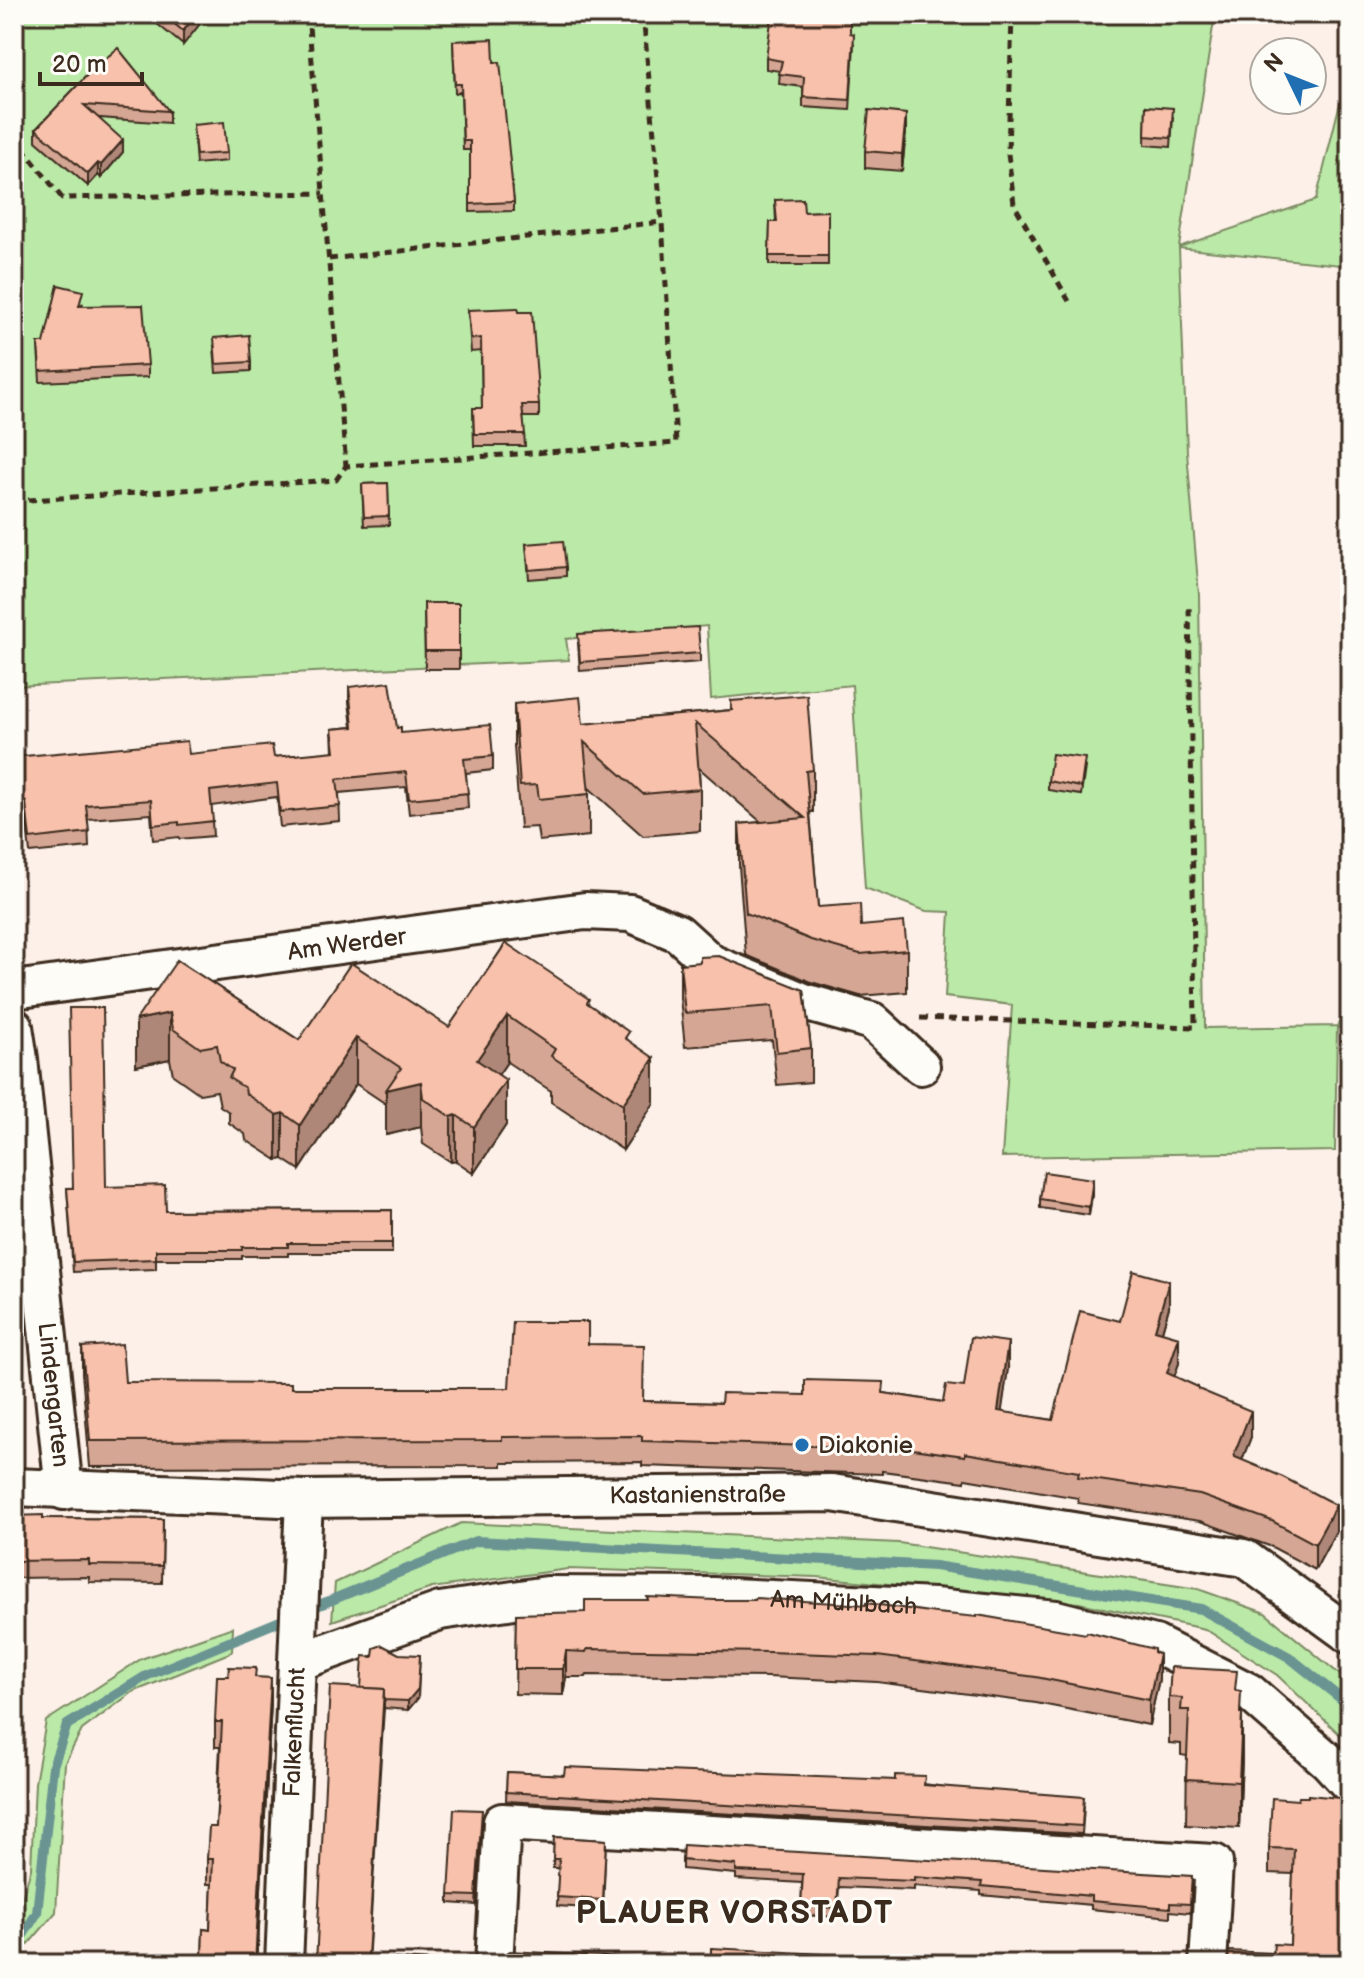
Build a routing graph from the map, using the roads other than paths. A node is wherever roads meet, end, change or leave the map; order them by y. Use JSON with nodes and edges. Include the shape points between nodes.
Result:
{"nodes":[{"id":1,"x":14,"y":990,"type":"edge"},
{"id":2,"x":16,"y":1048,"type":"edge"},
{"id":3,"x":921,"y":1066,"type":"dead end"},
{"id":4,"x":14,"y":1487,"type":"edge"},
{"id":5,"x":64,"y":1491,"type":"junction"},
{"id":6,"x":304,"y":1499,"type":"junction"},
{"id":7,"x":1350,"y":1635,"type":"edge"},
{"id":8,"x":298,"y":1651,"type":"junction"},
{"id":9,"x":1350,"y":1785,"type":"edge"},
{"id":10,"x":284,"y":1964,"type":"edge"},
{"id":11,"x":494,"y":1964,"type":"edge"},
{"id":12,"x":1208,"y":1964,"type":"edge"}],
"edges":[{"from":1,"to":3,"type":"street","name":"Am Werder","via":[[585,911],[630,913],[678,933],[711,963],[804,1002],[872,1021]]},
{"from":2,"to":5,"type":"street","name":"Lindengarten"},
{"from":4,"to":5,"type":"street","name":"Kastanienstraße"},
{"from":5,"to":6,"type":"street","name":"Kastanienstraße"},
{"from":6,"to":7,"type":"street","name":"Kastanienstraße","via":[[832,1493],[1244,1558]]},
{"from":6,"to":8,"type":"street","name":"Falkenflucht"},
{"from":8,"to":9,"type":"street","name":"Am Mühlbach","via":[[440,1611],[547,1595],[713,1596],[1056,1619],[1155,1644],[1249,1692]]},
{"from":8,"to":10,"type":"street","name":"Falkenflucht"},
{"from":11,"to":12,"type":"street","via":[[502,1822],[1214,1863]]}]}
